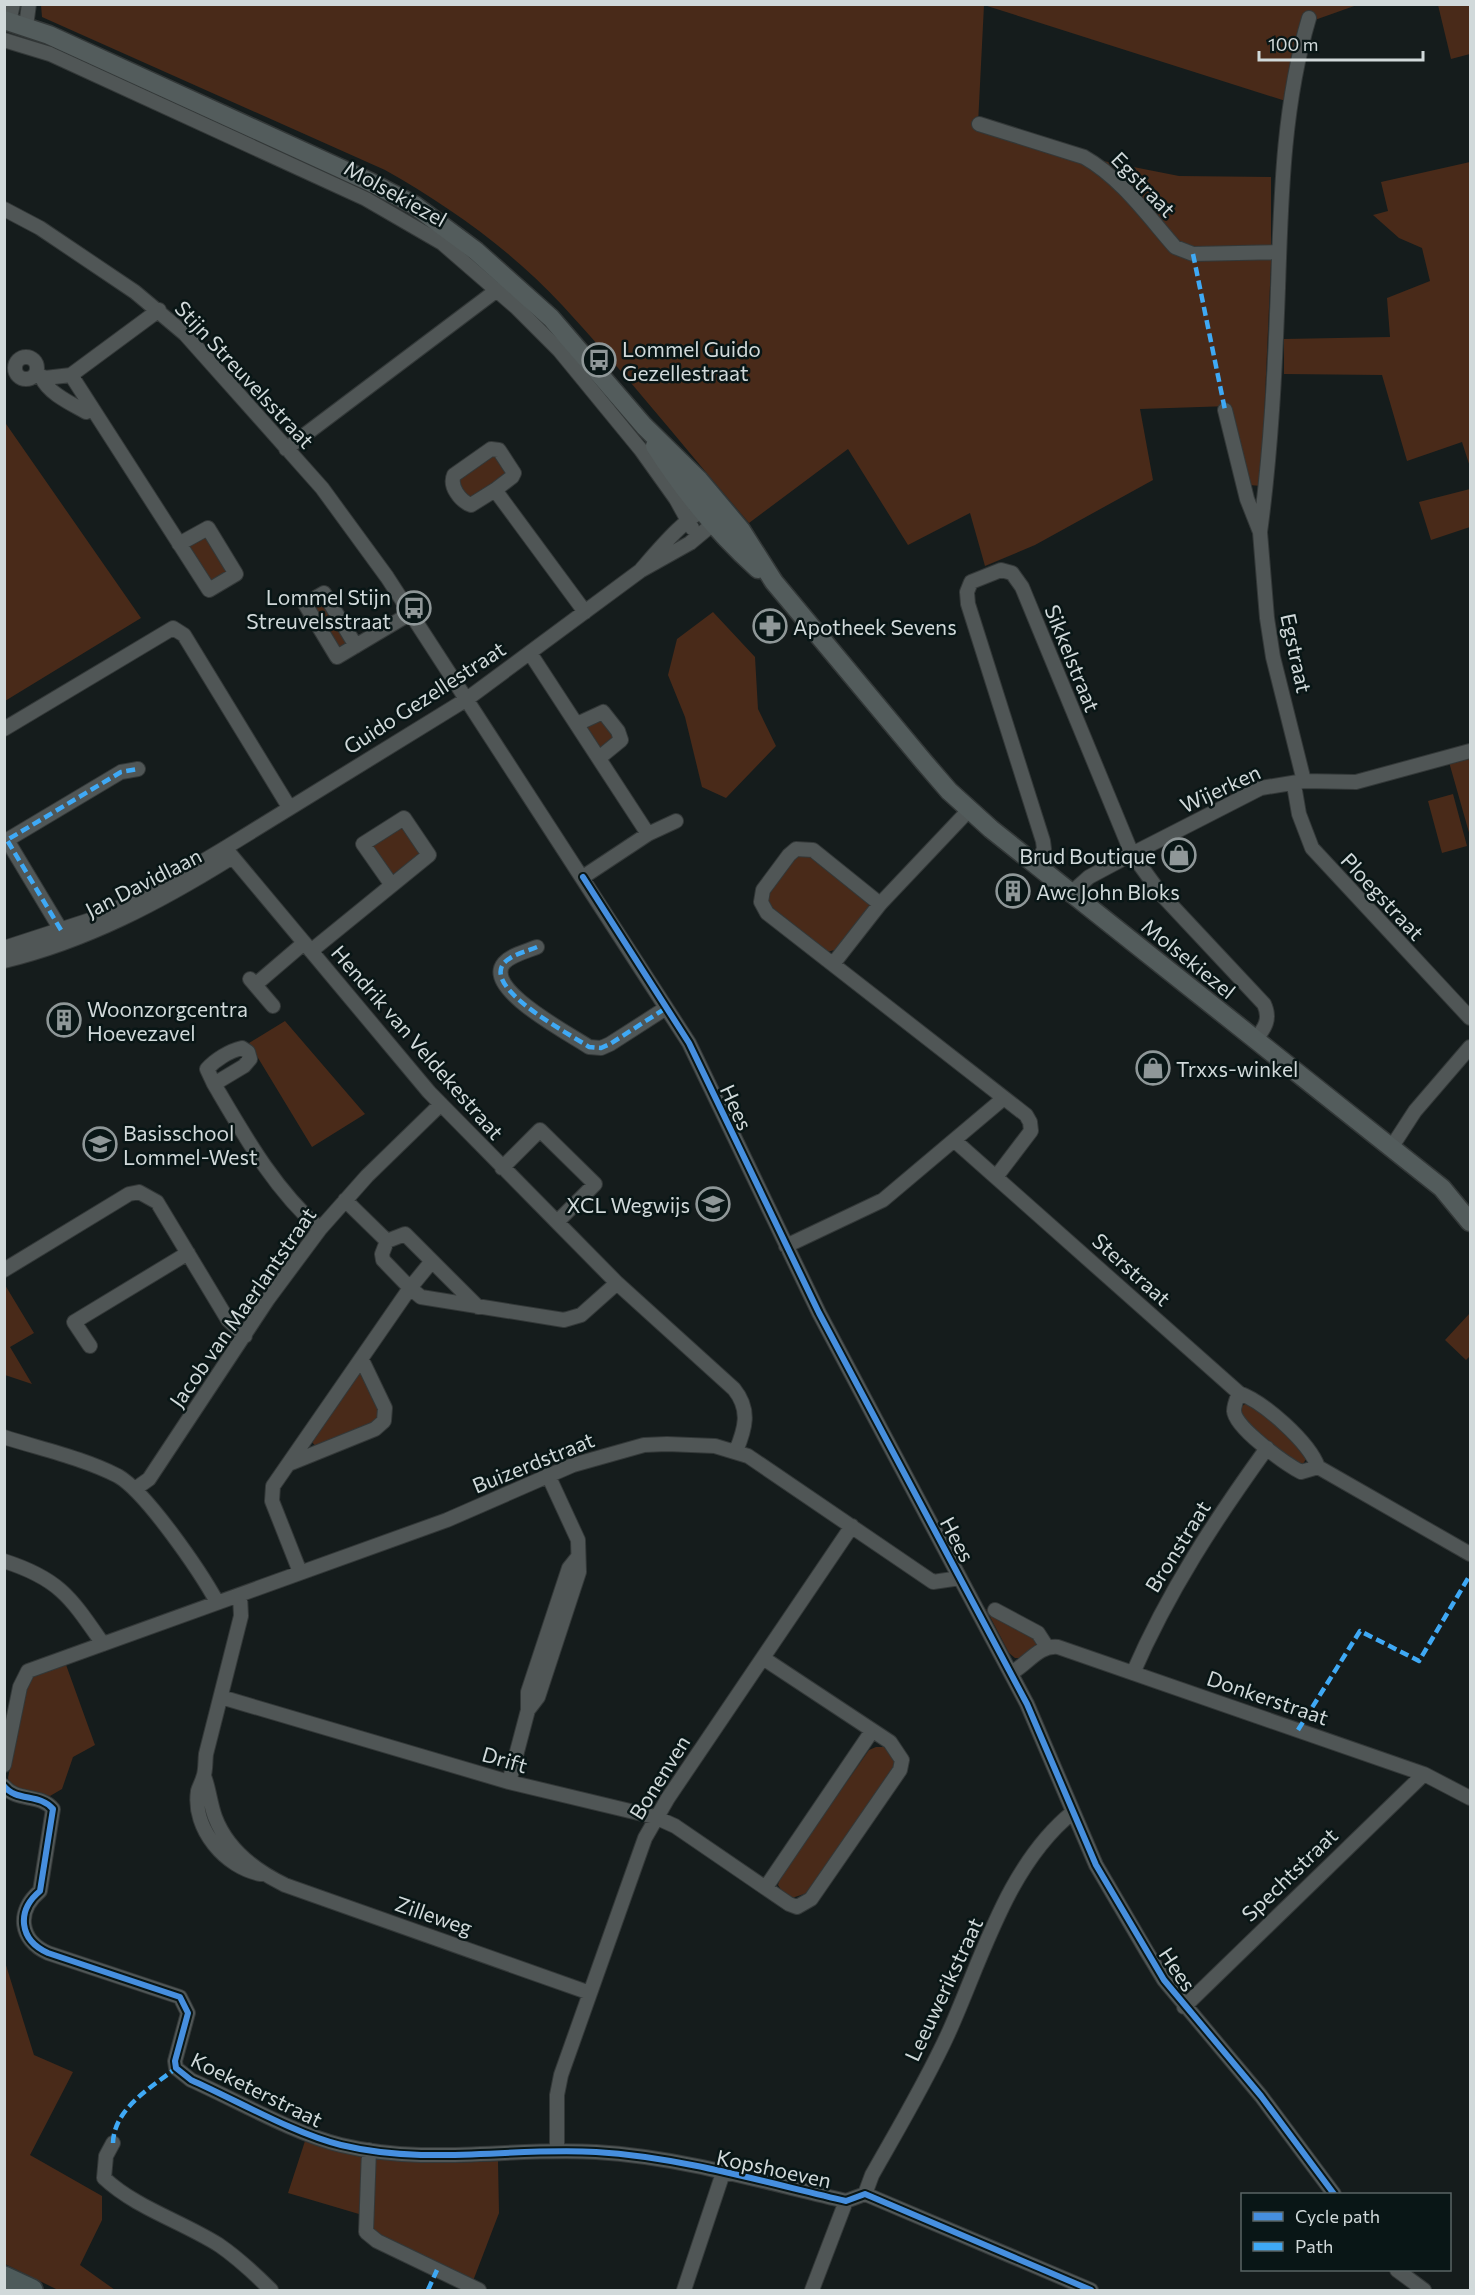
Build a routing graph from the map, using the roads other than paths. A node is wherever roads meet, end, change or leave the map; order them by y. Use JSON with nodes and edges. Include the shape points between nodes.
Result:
{"nodes":[{"id":1,"x":29,"y":4,"type":"edge"},
{"id":2,"x":1309,"y":18,"type":"dead end"},
{"id":3,"x":11,"y":22,"type":"edge"},
{"id":4,"x":979,"y":124,"type":"dead end"},
{"id":5,"x":4,"y":209,"type":"edge"},
{"id":6,"x":1279,"y":252,"type":"junction"},
{"id":7,"x":496,"y":290,"type":"junction"},
{"id":8,"x":159,"y":310,"type":"junction"},
{"id":9,"x":71,"y":375,"type":"junction"},
{"id":10,"x":92,"y":410,"type":"junction"},
{"id":11,"x":1225,"y":410,"type":"dead end"},
{"id":12,"x":286,"y":449,"type":"junction"},
{"id":13,"x":495,"y":490,"type":"junction"},
{"id":14,"x":711,"y":507,"type":"junction"},
{"id":15,"x":687,"y":522,"type":"junction"},
{"id":16,"x":714,"y":523,"type":"junction"},
{"id":17,"x":1260,"y":532,"type":"junction"},
{"id":18,"x":698,"y":536,"type":"junction"},
{"id":19,"x":179,"y":544,"type":"junction"},
{"id":20,"x":640,"y":571,"type":"junction"},
{"id":21,"x":774,"y":582,"type":"junction"},
{"id":22,"x":585,"y":612,"type":"junction"},
{"id":23,"x":411,"y":613,"type":"junction"},
{"id":24,"x":356,"y":646,"type":"dead end"},
{"id":25,"x":530,"y":653,"type":"junction"},
{"id":26,"x":467,"y":699,"type":"junction"},
{"id":27,"x":577,"y":724,"type":"junction"},
{"id":28,"x":4,"y":729,"type":"edge"},
{"id":29,"x":1470,"y":751,"type":"edge"},
{"id":30,"x":599,"y":758,"type":"junction"},
{"id":31,"x":138,"y":769,"type":"dead end"},
{"id":32,"x":1299,"y":783,"type":"junction"},
{"id":33,"x":289,"y":807,"type":"junction"},
{"id":34,"x":969,"y":810,"type":"junction"},
{"id":35,"x":676,"y":821,"type":"dead end"},
{"id":36,"x":648,"y":834,"type":"junction"},
{"id":37,"x":228,"y":853,"type":"junction"},
{"id":38,"x":1131,"y":854,"type":"junction"},
{"id":39,"x":1036,"y":865,"type":"junction"},
{"id":40,"x":583,"y":878,"type":"junction"},
{"id":41,"x":392,"y":884,"type":"junction"},
{"id":42,"x":1071,"y":893,"type":"junction"},
{"id":43,"x":150,"y":899,"type":"junction"},
{"id":44,"x":880,"y":904,"type":"junction"},
{"id":45,"x":61,"y":930,"type":"junction"},
{"id":46,"x":307,"y":947,"type":"junction"},
{"id":47,"x":537,"y":947,"type":"dead end"},
{"id":48,"x":4,"y":948,"type":"edge"},
{"id":49,"x":4,"y":961,"type":"edge"},
{"id":50,"x":832,"y":964,"type":"junction"},
{"id":51,"x":273,"y":1006,"type":"dead end"},
{"id":52,"x":666,"y":1008,"type":"junction"},
{"id":53,"x":1470,"y":1018,"type":"edge"},
{"id":54,"x":1255,"y":1040,"type":"junction"},
{"id":55,"x":1470,"y":1047,"type":"edge"},
{"id":56,"x":214,"y":1084,"type":"dead end"},
{"id":57,"x":1005,"y":1098,"type":"junction"},
{"id":58,"x":441,"y":1104,"type":"junction"},
{"id":59,"x":955,"y":1141,"type":"junction"},
{"id":60,"x":1391,"y":1148,"type":"junction"},
{"id":61,"x":502,"y":1168,"type":"junction"},
{"id":62,"x":996,"y":1177,"type":"junction"},
{"id":63,"x":345,"y":1200,"type":"junction"},
{"id":64,"x":557,"y":1222,"type":"junction"},
{"id":65,"x":1470,"y":1222,"type":"edge"},
{"id":66,"x":320,"y":1229,"type":"junction"},
{"id":67,"x":387,"y":1241,"type":"junction"},
{"id":68,"x":786,"y":1246,"type":"junction"},
{"id":69,"x":188,"y":1253,"type":"junction"},
{"id":70,"x":432,"y":1261,"type":"junction"},
{"id":71,"x":4,"y":1270,"type":"edge"},
{"id":72,"x":617,"y":1283,"type":"junction"},
{"id":73,"x":411,"y":1288,"type":"junction"},
{"id":74,"x":478,"y":1307,"type":"junction"},
{"id":75,"x":245,"y":1336,"type":"junction"},
{"id":76,"x":90,"y":1346,"type":"dead end"},
{"id":77,"x":362,"y":1360,"type":"junction"},
{"id":78,"x":1239,"y":1393,"type":"junction"},
{"id":79,"x":4,"y":1437,"type":"edge"},
{"id":80,"x":1267,"y":1448,"type":"junction"},
{"id":81,"x":736,"y":1451,"type":"junction"},
{"id":82,"x":291,"y":1462,"type":"junction"},
{"id":83,"x":1318,"y":1467,"type":"junction"},
{"id":84,"x":548,"y":1475,"type":"junction"},
{"id":85,"x":135,"y":1489,"type":"junction"},
{"id":86,"x":852,"y":1526,"type":"junction"},
{"id":87,"x":1470,"y":1554,"type":"edge"},
{"id":88,"x":4,"y":1561,"type":"edge"},
{"id":89,"x":300,"y":1572,"type":"junction"},
{"id":90,"x":960,"y":1578,"type":"junction"},
{"id":91,"x":240,"y":1595,"type":"junction"},
{"id":92,"x":217,"y":1602,"type":"junction"},
{"id":93,"x":995,"y":1610,"type":"dead end"},
{"id":94,"x":103,"y":1644,"type":"junction"},
{"id":95,"x":1047,"y":1647,"type":"junction"},
{"id":96,"x":763,"y":1658,"type":"junction"},
{"id":97,"x":1011,"y":1673,"type":"junction"},
{"id":98,"x":1133,"y":1673,"type":"junction"},
{"id":99,"x":221,"y":1696,"type":"junction"},
{"id":100,"x":872,"y":1731,"type":"junction"},
{"id":101,"x":4,"y":1765,"type":"edge"},
{"id":102,"x":1424,"y":1774,"type":"junction"},
{"id":103,"x":510,"y":1782,"type":"junction"},
{"id":104,"x":4,"y":1786,"type":"edge"},
{"id":105,"x":1470,"y":1798,"type":"edge"},
{"id":106,"x":1073,"y":1812,"type":"junction"},
{"id":107,"x":655,"y":1817,"type":"junction"},
{"id":108,"x":766,"y":1887,"type":"junction"},
{"id":109,"x":590,"y":1993,"type":"junction"},
{"id":110,"x":1184,"y":2007,"type":"junction"},
{"id":111,"x":323,"y":2140,"type":"joint"},
{"id":112,"x":113,"y":2143,"type":"dead end"},
{"id":113,"x":369,"y":2150,"type":"junction"},
{"id":114,"x":557,"y":2151,"type":"junction"},
{"id":115,"x":723,"y":2173,"type":"junction"},
{"id":116,"x":1333,"y":2193,"type":"edge"},
{"id":117,"x":865,"y":2194,"type":"junction"},
{"id":118,"x":846,"y":2200,"type":"junction"},
{"id":119,"x":1398,"y":2271,"type":"edge"},
{"id":120,"x":271,"y":2290,"type":"edge"},
{"id":121,"x":479,"y":2290,"type":"edge"},
{"id":122,"x":684,"y":2290,"type":"edge"},
{"id":123,"x":812,"y":2290,"type":"edge"},
{"id":124,"x":1091,"y":2290,"type":"edge"},
{"id":125,"x":1424,"y":2290,"type":"edge"}],
"edges":[{"from":1,"to":3,"type":"street"},
{"from":2,"to":6,"type":"street","name":"Egstraat","via":[[1284,143]]},
{"from":3,"to":7,"type":"street","name":"Molsekiezel","via":[[50,54],[366,199],[442,243]]},
{"from":3,"to":14,"type":"main road","name":"Molsekiezel","via":[[350,171],[414,205],[476,251],[538,305],[644,426],[689,469]]},
{"from":4,"to":6,"type":"street","name":"Egstraat","via":[[1084,157],[1099,166],[1183,251]]},
{"from":5,"to":8,"type":"street","name":"Stijn Streuvelsstraat","via":[[40,228]]},
{"from":6,"to":17,"type":"street","name":"Egstraat","via":[[1271,442]]},
{"from":7,"to":12,"type":"street"},
{"from":7,"to":15,"type":"street","name":"Molsekiezel","via":[[559,350],[591,388],[653,466]]},
{"from":8,"to":9,"type":"street"},
{"from":8,"to":12,"type":"street","name":"Stijn Streuvelsstraat","via":[[185,334]]},
{"from":9,"to":10,"type":"street"},
{"from":9,"to":10,"type":"street","via":[[39,376],[71,404],[86,412]]},
{"from":10,"to":19,"type":"street"},
{"from":11,"to":17,"type":"street","name":"Egstraat","via":[[1247,499]]},
{"from":12,"to":23,"type":"street","name":"Stijn Streuvelsstraat","via":[[356,530]]},
{"from":13,"to":13,"type":"street","via":[[514,473],[495,448],[452,480],[466,504],[475,505]]},
{"from":13,"to":22,"type":"street"},
{"from":14,"to":15,"type":"street","name":"Guido Gezellestraat"},
{"from":14,"to":16,"type":"main road","name":"Molsekiezel"},
{"from":14,"to":21,"type":"main road","name":"Molsekiezel","via":[[741,530]]},
{"from":15,"to":18,"type":"street","name":"Molsekiezel"},
{"from":15,"to":20,"type":"street","name":"Guido Gezellestraat"},
{"from":16,"to":18,"type":"street","name":"Guido Gezellestraat"},
{"from":16,"to":21,"type":"main road","name":"Molsekiezel"},
{"from":17,"to":32,"type":"street","name":"Egstraat","via":[[1266,611]]},
{"from":18,"to":20,"type":"street","name":"Guido Gezellestraat"},
{"from":19,"to":19,"type":"street","via":[[208,528],[236,574],[208,590]]},
{"from":20,"to":22,"type":"street","name":"Guido Gezellestraat"},
{"from":21,"to":34,"type":"main road","name":"Molsekiezel"},
{"from":22,"to":25,"type":"street","name":"Guido Gezellestraat"},
{"from":23,"to":24,"type":"street"},
{"from":23,"to":26,"type":"street","name":"Stijn Streuvelsstraat"},
{"from":25,"to":26,"type":"street","name":"Guido Gezellestraat"},
{"from":25,"to":27,"type":"street"},
{"from":26,"to":33,"type":"street","name":"Guido Gezellestraat"},
{"from":26,"to":40,"type":"street","name":"Hees"},
{"from":27,"to":30,"type":"street"},
{"from":27,"to":30,"type":"street","via":[[603,712],[610,719],[621,740]]},
{"from":28,"to":33,"type":"street","via":[[173,628],[184,635]]},
{"from":29,"to":32,"type":"street","name":"Wijerken","via":[[1356,782]]},
{"from":30,"to":36,"type":"street"},
{"from":31,"to":45,"type":"street","via":[[121,772],[7,840]]},
{"from":32,"to":38,"type":"street","name":"Wijerken","via":[[1240,796]]},
{"from":32,"to":53,"type":"street","name":"Ploegstraat","via":[[1299,814],[1312,848]]},
{"from":33,"to":37,"type":"street","name":"Guido Gezellestraat"},
{"from":34,"to":39,"type":"main road","name":"Molsekiezel"},
{"from":34,"to":44,"type":"street"},
{"from":35,"to":36,"type":"street"},
{"from":36,"to":40,"type":"street"},
{"from":37,"to":43,"type":"street","name":"Jan Davidlaan"},
{"from":37,"to":46,"type":"street","name":"Hendrik van Veldekestraat"},
{"from":38,"to":39,"type":"street","name":"Sikkelstraat","via":[[1022,587],[1012,573],[1001,570],[971,582],[968,604],[1043,841],[1044,849]]},
{"from":38,"to":42,"type":"street","name":"Wijerken","via":[[1089,877]]},
{"from":38,"to":54,"type":"street","name":"Sikkelstraat","via":[[1161,894],[1264,1004],[1267,1023]]},
{"from":39,"to":42,"type":"main road","name":"Molsekiezel"},
{"from":40,"to":52,"type":"street","name":"Hees"},
{"from":41,"to":41,"type":"street","via":[[429,855],[404,818],[363,844]]},
{"from":41,"to":46,"type":"street"},
{"from":42,"to":54,"type":"main road","name":"Molsekiezel"},
{"from":43,"to":45,"type":"street","name":"Jan Davidlaan"},
{"from":43,"to":49,"type":"street","name":"Jan Davidlaan","via":[[80,937]]},
{"from":44,"to":50,"type":"street"},
{"from":44,"to":50,"type":"street","via":[[813,850],[796,849],[789,855],[763,890],[761,902],[767,913]]},
{"from":45,"to":48,"type":"street","name":"Jan Davidlaan"},
{"from":46,"to":51,"type":"street","name":"Hendrik van Veldekestraat","via":[[252,982]]},
{"from":46,"to":58,"type":"street","name":"Hendrik van Veldekestraat"},
{"from":47,"to":52,"type":"street","via":[[506,960],[500,975],[505,986],[519,1001],[590,1047],[610,1044]]},
{"from":50,"to":57,"type":"street"},
{"from":52,"to":68,"type":"street","name":"Hees","via":[[689,1043]]},
{"from":54,"to":60,"type":"main road","name":"Molsekiezel"},
{"from":55,"to":60,"type":"street","via":[[1415,1111]]},
{"from":56,"to":66,"type":"street","via":[[265,1167]]},
{"from":57,"to":59,"type":"street"},
{"from":57,"to":62,"type":"street","via":[[1026,1115],[1030,1131]]},
{"from":58,"to":61,"type":"street","name":"Hendrik van Veldekestraat"},
{"from":58,"to":63,"type":"street","name":"Jacob van Maerlantstraat"},
{"from":59,"to":62,"type":"street","name":"Sterstraat"},
{"from":59,"to":68,"type":"street","via":[[883,1200]]},
{"from":60,"to":65,"type":"main road","name":"Molsekiezel","via":[[1442,1188]]},
{"from":61,"to":64,"type":"street","name":"Hendrik van Veldekestraat"},
{"from":61,"to":64,"type":"street","name":"Hendrik van Veldekestraat","via":[[540,1130],[595,1184]]},
{"from":62,"to":78,"type":"street","name":"Sterstraat"},
{"from":63,"to":66,"type":"street","name":"Jacob van Maerlantstraat"},
{"from":63,"to":67,"type":"street"},
{"from":64,"to":72,"type":"street","name":"Hendrik van Veldekestraat"},
{"from":66,"to":75,"type":"street","name":"Jacob van Maerlantstraat"},
{"from":67,"to":70,"type":"street","via":[[405,1234]]},
{"from":67,"to":73,"type":"street","via":[[382,1260]]},
{"from":68,"to":90,"type":"street","name":"Hees"},
{"from":69,"to":71,"type":"street","via":[[157,1202],[139,1192],[129,1194]]},
{"from":69,"to":75,"type":"street","via":[[228,1320]]},
{"from":69,"to":76,"type":"street","via":[[74,1322]]},
{"from":70,"to":73,"type":"street"},
{"from":70,"to":74,"type":"street"},
{"from":72,"to":74,"type":"street","via":[[574,1319]]},
{"from":72,"to":81,"type":"street","name":"Hendrik van Veldekestraat","via":[[742,1399],[745,1427]]},
{"from":73,"to":74,"type":"street","via":[[421,1297]]},
{"from":73,"to":77,"type":"street"},
{"from":75,"to":85,"type":"street","name":"Jacob van Maerlantstraat","via":[[149,1479]]},
{"from":77,"to":82,"type":"street"},
{"from":77,"to":82,"type":"street","via":[[385,1408],[384,1421],[375,1430]]},
{"from":78,"to":80,"type":"street","name":"Sterstraat","via":[[1234,1412],[1237,1420]]},
{"from":78,"to":83,"type":"street","name":"Sterstraat","via":[[1251,1397],[1304,1444]]},
{"from":79,"to":85,"type":"street","via":[[99,1468]]},
{"from":80,"to":83,"type":"street","name":"Sterstraat","via":[[1301,1472]]},
{"from":80,"to":98,"type":"street","name":"Bronstraat","via":[[1159,1614]]},
{"from":81,"to":84,"type":"street","name":"Buizerdstraat","via":[[690,1443],[644,1445]]},
{"from":81,"to":86,"type":"street","name":"Buizerdstraat"},
{"from":82,"to":89,"type":"street","via":[[271,1492]]},
{"from":83,"to":87,"type":"street","name":"Sterstraat"},
{"from":84,"to":89,"type":"street","name":"Buizerdstraat","via":[[447,1520]]},
{"from":84,"to":103,"type":"street","via":[[578,1540],[577,1558],[569,1568],[528,1692],[528,1710]]},
{"from":85,"to":92,"type":"street"},
{"from":86,"to":90,"type":"street","name":"Buizerdstraat","via":[[933,1582]]},
{"from":86,"to":96,"type":"street","name":"Bonenven"},
{"from":88,"to":94,"type":"street","via":[[31,1569],[63,1591]]},
{"from":89,"to":91,"type":"street","name":"Buizerdstraat"},
{"from":90,"to":97,"type":"street","name":"Hees"},
{"from":91,"to":92,"type":"street","name":"Buizerdstraat"},
{"from":91,"to":99,"type":"street","name":"Zilleweg","via":[[241,1616]]},
{"from":92,"to":94,"type":"street","name":"Buizerdstraat"},
{"from":93,"to":95,"type":"street","via":[[1038,1634]]},
{"from":94,"to":101,"type":"street","via":[[36,1667],[23,1676]]},
{"from":95,"to":97,"type":"street"},
{"from":95,"to":98,"type":"street","name":"Donkerstraat","via":[[1058,1647]]},
{"from":96,"to":100,"type":"street","name":"Drift"},
{"from":96,"to":107,"type":"street","name":"Bonenven"},
{"from":97,"to":106,"type":"street","name":"Hees"},
{"from":98,"to":102,"type":"street","name":"Donkerstraat"},
{"from":99,"to":103,"type":"street","name":"Drift"},
{"from":99,"to":109,"type":"street","name":"Zilleweg","via":[[198,1791],[200,1809],[213,1843],[235,1865]]},
{"from":100,"to":108,"type":"street"},
{"from":100,"to":108,"type":"street","name":"Drift","via":[[895,1748],[902,1760],[900,1770],[811,1899],[797,1907]]},
{"from":102,"to":105,"type":"street","name":"Donkerstraat"},
{"from":102,"to":110,"type":"street","name":"Spechtstraat"},
{"from":103,"to":107,"type":"street","name":"Drift"},
{"from":104,"to":111,"type":"street","name":"Koeketerstraat","via":[[16,1794],[42,1799],[53,1809],[40,1891],[30,1899],[24,1926],[30,1942],[48,1953],[180,1997],[188,2013],[175,2061],[180,2074]]},
{"from":106,"to":110,"type":"street","name":"Hees","via":[[1096,1865]]},
{"from":106,"to":117,"type":"street","name":"Leeuwerikstraat","via":[[1036,1849],[1009,1896],[947,2036]]},
{"from":107,"to":108,"type":"street","name":"Drift","via":[[675,1826]]},
{"from":107,"to":109,"type":"street","name":"Bonenven"},
{"from":109,"to":114,"type":"street","name":"Bonenven","via":[[561,2075]]},
{"from":110,"to":116,"type":"street","name":"Hees","via":[[1261,2096]]},
{"from":111,"to":113,"type":"street","name":"Kopshoeven"},
{"from":112,"to":120,"type":"street","via":[[106,2156],[104,2178],[120,2193],[219,2245]]},
{"from":113,"to":114,"type":"street","name":"Kopshoeven","via":[[449,2157]]},
{"from":113,"to":121,"type":"street","via":[[366,2232]]},
{"from":114,"to":115,"type":"street","name":"Kopshoeven","via":[[630,2155]]},
{"from":115,"to":118,"type":"street","name":"Kopshoeven"},
{"from":115,"to":122,"type":"street"},
{"from":117,"to":118,"type":"street","name":"Kopshoeven"},
{"from":117,"to":124,"type":"street"},
{"from":118,"to":123,"type":"street"},
{"from":119,"to":125,"type":"street"}]}
